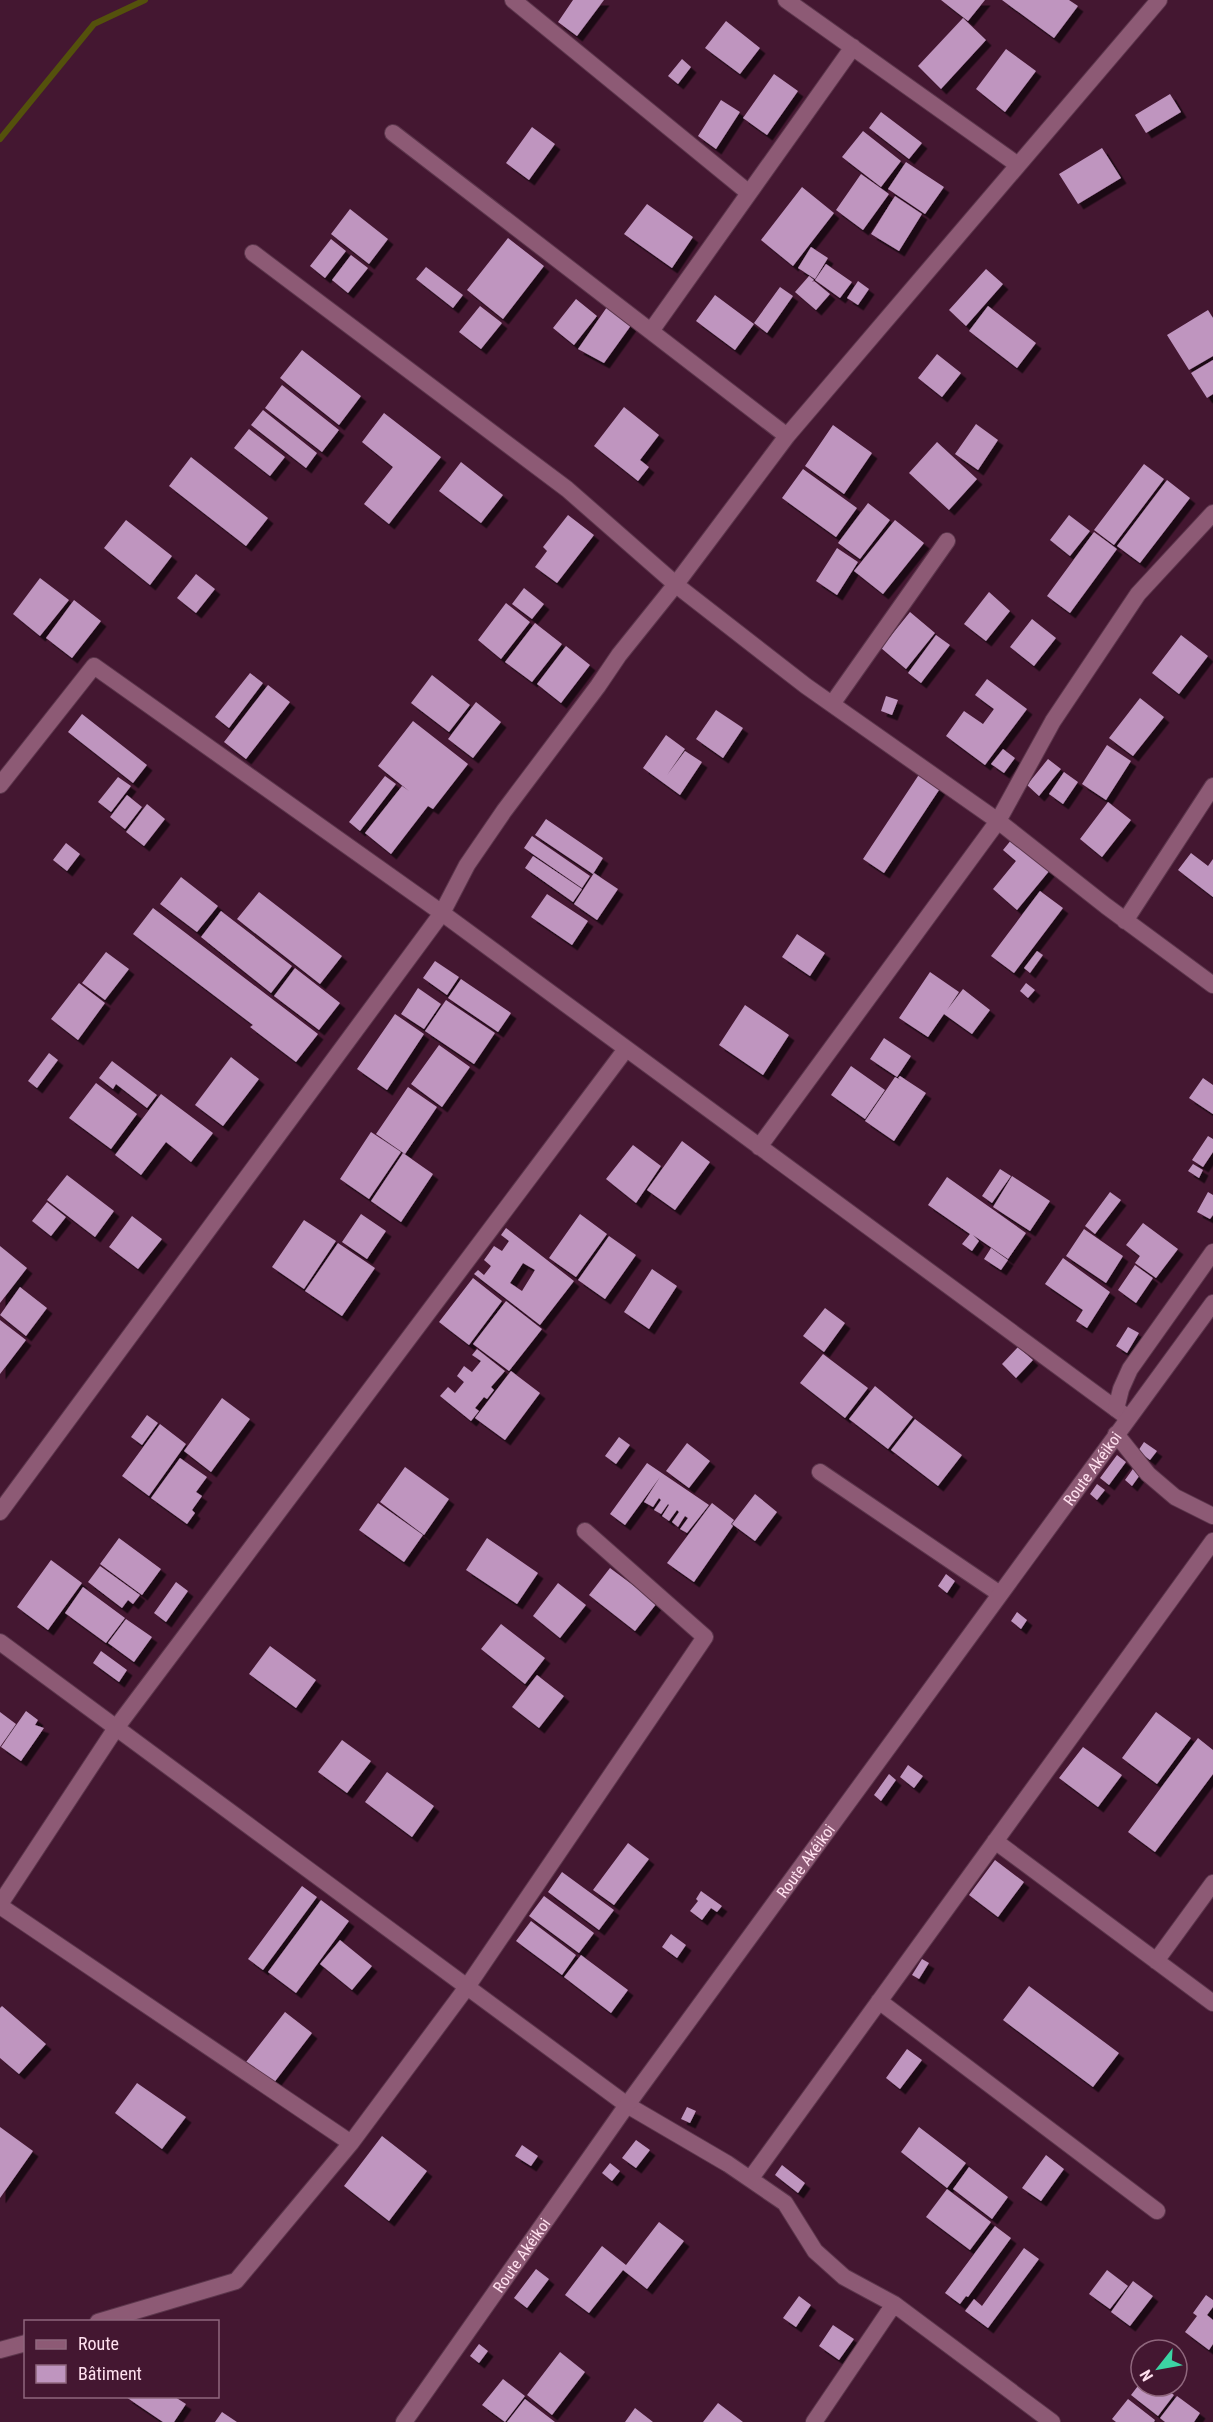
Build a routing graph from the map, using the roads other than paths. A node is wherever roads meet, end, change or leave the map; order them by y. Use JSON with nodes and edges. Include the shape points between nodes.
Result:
{"nodes":[{"id":1,"x":513,"y":0,"type":"edge"},
{"id":2,"x":786,"y":0,"type":"edge"},
{"id":3,"x":1159,"y":0,"type":"edge"},
{"id":4,"x":853,"y":47,"type":"junction"},
{"id":5,"x":393,"y":133,"type":"dead end"},
{"id":6,"x":1018,"y":165,"type":"junction"},
{"id":7,"x":749,"y":193,"type":"junction"},
{"id":8,"x":253,"y":253,"type":"dead end"},
{"id":9,"x":651,"y":331,"type":"junction"},
{"id":10,"x":786,"y":436,"type":"junction"},
{"id":11,"x":1213,"y":513,"type":"edge"},
{"id":12,"x":947,"y":541,"type":"dead end"},
{"id":13,"x":676,"y":585,"type":"junction"},
{"id":14,"x":832,"y":704,"type":"junction"},
{"id":15,"x":0,"y":785,"type":"edge"},
{"id":16,"x":1213,"y":786,"type":"edge"},
{"id":17,"x":998,"y":821,"type":"junction"},
{"id":18,"x":442,"y":913,"type":"junction"},
{"id":19,"x":1125,"y":921,"type":"junction"},
{"id":20,"x":1213,"y":985,"type":"edge"},
{"id":21,"x":626,"y":1049,"type":"junction"},
{"id":22,"x":759,"y":1147,"type":"junction"},
{"id":23,"x":1213,"y":1252,"type":"edge"},
{"id":24,"x":1213,"y":1303,"type":"edge"},
{"id":25,"x":1122,"y":1413,"type":"junction"},
{"id":26,"x":1116,"y":1434,"type":"junction"},
{"id":27,"x":820,"y":1472,"type":"dead end"},
{"id":28,"x":0,"y":1512,"type":"edge"},
{"id":29,"x":1213,"y":1516,"type":"edge"},
{"id":30,"x":585,"y":1531,"type":"dead end"},
{"id":31,"x":1213,"y":1540,"type":"edge"},
{"id":32,"x":1000,"y":1594,"type":"junction"},
{"id":33,"x":0,"y":1642,"type":"edge"},
{"id":34,"x":116,"y":1728,"type":"junction"},
{"id":35,"x":995,"y":1841,"type":"junction"},
{"id":36,"x":1213,"y":1883,"type":"edge"},
{"id":37,"x":0,"y":1905,"type":"edge"},
{"id":38,"x":1156,"y":1961,"type":"junction"},
{"id":39,"x":467,"y":1987,"type":"junction"},
{"id":40,"x":879,"y":2001,"type":"junction"},
{"id":41,"x":1213,"y":2003,"type":"edge"},
{"id":42,"x":627,"y":2105,"type":"junction"},
{"id":43,"x":351,"y":2144,"type":"junction"},
{"id":44,"x":751,"y":2178,"type":"junction"},
{"id":45,"x":1157,"y":2211,"type":"dead end"},
{"id":46,"x":894,"y":2304,"type":"junction"},
{"id":47,"x":105,"y":2320,"type":"edge"},
{"id":48,"x":24,"y":2344,"type":"edge"},
{"id":49,"x":0,"y":2350,"type":"edge"},
{"id":50,"x":404,"y":2422,"type":"edge"},
{"id":51,"x":814,"y":2422,"type":"edge"},
{"id":52,"x":1052,"y":2422,"type":"edge"}],
"edges":[{"from":1,"to":7,"type":"street"},
{"from":2,"to":4,"type":"street"},
{"from":3,"to":6,"type":"street"},
{"from":4,"to":6,"type":"street"},
{"from":4,"to":7,"type":"street"},
{"from":5,"to":9,"type":"street"},
{"from":6,"to":10,"type":"street"},
{"from":7,"to":9,"type":"street"},
{"from":8,"to":13,"type":"street","via":[[567,489]]},
{"from":9,"to":10,"type":"street"},
{"from":10,"to":13,"type":"street"},
{"from":11,"to":17,"type":"street","via":[[1138,594],[1053,721]]},
{"from":12,"to":14,"type":"street"},
{"from":13,"to":14,"type":"street"},
{"from":13,"to":18,"type":"street","via":[[504,811],[467,865]]},
{"from":14,"to":17,"type":"street"},
{"from":15,"to":18,"type":"street","via":[[94,666]]},
{"from":16,"to":19,"type":"street"},
{"from":17,"to":19,"type":"street"},
{"from":17,"to":22,"type":"street"},
{"from":18,"to":21,"type":"street"},
{"from":18,"to":28,"type":"street"},
{"from":19,"to":20,"type":"street"},
{"from":21,"to":22,"type":"street"},
{"from":21,"to":34,"type":"street"},
{"from":22,"to":25,"type":"street"},
{"from":23,"to":25,"type":"street","name":"Route Akéikoi","via":[[1130,1369],[1121,1389]]},
{"from":24,"to":25,"type":"street","name":"Route Akéikoi"},
{"from":25,"to":26,"type":"street","name":"Route Akéikoi"},
{"from":26,"to":29,"type":"street","via":[[1148,1474],[1175,1497]]},
{"from":26,"to":32,"type":"street","name":"Route Akéikoi"},
{"from":27,"to":32,"type":"street"},
{"from":30,"to":39,"type":"street","via":[[705,1637]]},
{"from":31,"to":35,"type":"street"},
{"from":32,"to":42,"type":"street","name":"Route Akéikoi"},
{"from":33,"to":34,"type":"street"},
{"from":34,"to":37,"type":"street"},
{"from":34,"to":39,"type":"street"},
{"from":35,"to":38,"type":"street"},
{"from":35,"to":40,"type":"street"},
{"from":36,"to":38,"type":"street"},
{"from":37,"to":43,"type":"street"},
{"from":38,"to":41,"type":"street"},
{"from":39,"to":42,"type":"street"},
{"from":39,"to":43,"type":"street"},
{"from":40,"to":44,"type":"street"},
{"from":40,"to":45,"type":"street"},
{"from":42,"to":44,"type":"street"},
{"from":42,"to":50,"type":"street","name":"Route Akéikoi"},
{"from":43,"to":47,"type":"street","via":[[236,2281]]},
{"from":44,"to":46,"type":"street","via":[[785,2203],[815,2251],[844,2277]]},
{"from":46,"to":51,"type":"street"},
{"from":46,"to":52,"type":"street"},
{"from":48,"to":49,"type":"street"}]}
